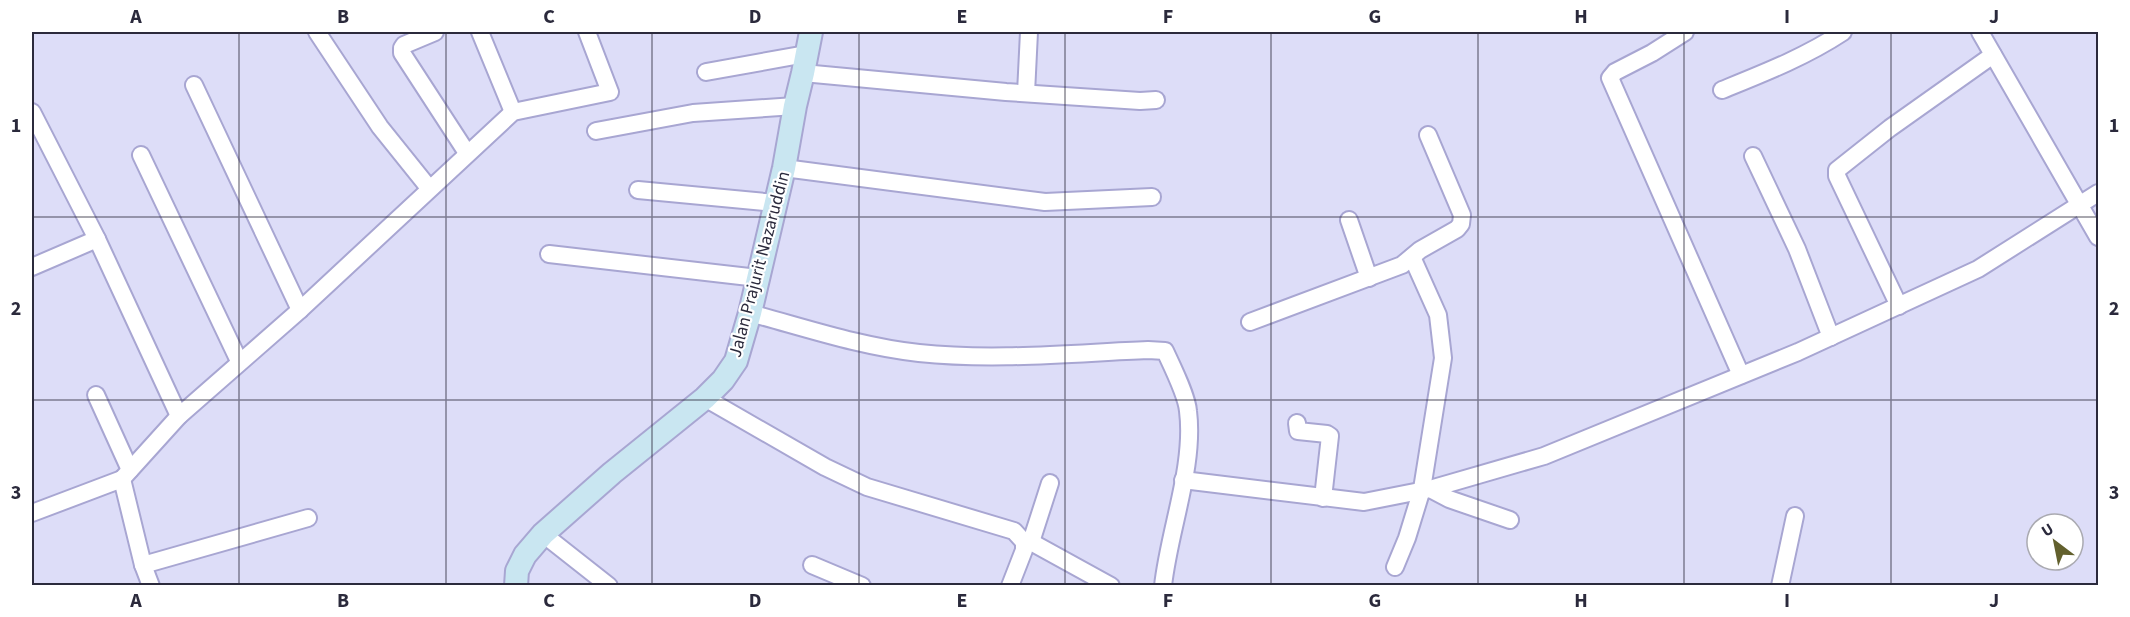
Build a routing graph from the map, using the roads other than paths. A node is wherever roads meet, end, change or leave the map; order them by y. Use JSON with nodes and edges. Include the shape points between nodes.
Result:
{"nodes":[{"id":1,"x":317,"y":32,"type":"edge"},
{"id":2,"x":435,"y":32,"type":"edge"},
{"id":3,"x":480,"y":32,"type":"edge"},
{"id":4,"x":587,"y":32,"type":"edge"},
{"id":5,"x":811,"y":32,"type":"edge"},
{"id":6,"x":1029,"y":32,"type":"edge"},
{"id":7,"x":1685,"y":32,"type":"edge"},
{"id":8,"x":1843,"y":32,"type":"edge"},
{"id":9,"x":1980,"y":32,"type":"edge"},
{"id":10,"x":1993,"y":55,"type":"junction"},
{"id":11,"x":805,"y":63,"type":"junction"},
{"id":12,"x":706,"y":72,"type":"dead end"},
{"id":13,"x":194,"y":85,"type":"dead end"},
{"id":14,"x":1722,"y":90,"type":"dead end"},
{"id":15,"x":1026,"y":93,"type":"junction"},
{"id":16,"x":1156,"y":100,"type":"dead end"},
{"id":17,"x":795,"y":106,"type":"junction"},
{"id":18,"x":32,"y":112,"type":"edge"},
{"id":19,"x":513,"y":112,"type":"junction"},
{"id":20,"x":597,"y":131,"type":"dead end"},
{"id":21,"x":1428,"y":135,"type":"dead end"},
{"id":22,"x":466,"y":153,"type":"junction"},
{"id":23,"x":141,"y":155,"type":"dead end"},
{"id":24,"x":1753,"y":156,"type":"dead end"},
{"id":25,"x":784,"y":168,"type":"junction"},
{"id":26,"x":429,"y":188,"type":"junction"},
{"id":27,"x":638,"y":190,"type":"dead end"},
{"id":28,"x":2098,"y":193,"type":"edge"},
{"id":29,"x":1152,"y":197,"type":"dead end"},
{"id":30,"x":776,"y":202,"type":"junction"},
{"id":31,"x":2080,"y":204,"type":"junction"},
{"id":32,"x":1349,"y":220,"type":"dead end"},
{"id":33,"x":2098,"y":237,"type":"edge"},
{"id":34,"x":97,"y":239,"type":"junction"},
{"id":35,"x":549,"y":254,"type":"dead end"},
{"id":36,"x":1412,"y":256,"type":"junction"},
{"id":37,"x":32,"y":267,"type":"edge"},
{"id":38,"x":758,"y":278,"type":"junction"},
{"id":39,"x":1369,"y":278,"type":"junction"},
{"id":40,"x":1899,"y":306,"type":"junction"},
{"id":41,"x":300,"y":310,"type":"junction"},
{"id":42,"x":750,"y":313,"type":"junction"},
{"id":43,"x":1250,"y":322,"type":"dead end"},
{"id":44,"x":1831,"y":337,"type":"junction"},
{"id":45,"x":239,"y":362,"type":"junction"},
{"id":46,"x":1741,"y":375,"type":"junction"},
{"id":47,"x":96,"y":395,"type":"dead end"},
{"id":48,"x":705,"y":398,"type":"junction"},
{"id":49,"x":179,"y":416,"type":"junction"},
{"id":50,"x":1297,"y":423,"type":"dead end"},
{"id":51,"x":126,"y":474,"type":"junction"},
{"id":52,"x":1184,"y":480,"type":"junction"},
{"id":53,"x":1050,"y":483,"type":"dead end"},
{"id":54,"x":1426,"y":489,"type":"junction"},
{"id":55,"x":1323,"y":498,"type":"junction"},
{"id":56,"x":32,"y":513,"type":"edge"},
{"id":57,"x":1796,"y":516,"type":"dead end"},
{"id":58,"x":308,"y":518,"type":"dead end"},
{"id":59,"x":1510,"y":520,"type":"dead end"},
{"id":60,"x":543,"y":534,"type":"junction"},
{"id":61,"x":1028,"y":542,"type":"junction"},
{"id":62,"x":143,"y":565,"type":"junction"},
{"id":63,"x":812,"y":565,"type":"dead end"},
{"id":64,"x":1395,"y":567,"type":"dead end"},
{"id":65,"x":855,"y":584,"type":"edge"},
{"id":66,"x":151,"y":585,"type":"edge"},
{"id":67,"x":516,"y":585,"type":"edge"},
{"id":68,"x":609,"y":585,"type":"edge"},
{"id":69,"x":1010,"y":585,"type":"edge"},
{"id":70,"x":1112,"y":585,"type":"edge"},
{"id":71,"x":1163,"y":585,"type":"edge"},
{"id":72,"x":1780,"y":585,"type":"edge"}],
"edges":[{"from":1,"to":26,"type":"street","via":[[380,127]]},
{"from":2,"to":22,"type":"street","via":[[404,45],[402,53]]},
{"from":3,"to":19,"type":"street"},
{"from":4,"to":19,"type":"street","via":[[610,92]]},
{"from":5,"to":11,"type":"street","name":"Jalan Prajurit Nazaruddin"},
{"from":6,"to":15,"type":"street"},
{"from":7,"to":46,"type":"street","via":[[1610,78]]},
{"from":8,"to":14,"type":"street","via":[[1784,65]]},
{"from":9,"to":10,"type":"street"},
{"from":10,"to":31,"type":"street"},
{"from":10,"to":40,"type":"street","via":[[1837,170]]},
{"from":11,"to":12,"type":"street"},
{"from":11,"to":15,"type":"street"},
{"from":11,"to":17,"type":"street","name":"Jalan Prajurit Nazaruddin"},
{"from":13,"to":41,"type":"street"},
{"from":15,"to":16,"type":"street"},
{"from":17,"to":20,"type":"street","via":[[693,113]]},
{"from":17,"to":25,"type":"street","name":"Jalan Prajurit Nazaruddin"},
{"from":18,"to":34,"type":"street"},
{"from":19,"to":22,"type":"street"},
{"from":21,"to":36,"type":"street","via":[[1462,215],[1461,224]]},
{"from":22,"to":26,"type":"street"},
{"from":23,"to":45,"type":"street"},
{"from":24,"to":44,"type":"street","via":[[1797,249]]},
{"from":25,"to":29,"type":"street","via":[[1045,202]]},
{"from":25,"to":30,"type":"street","name":"Jalan Prajurit Nazaruddin"},
{"from":26,"to":41,"type":"street"},
{"from":27,"to":30,"type":"street"},
{"from":28,"to":31,"type":"street"},
{"from":30,"to":38,"type":"street","name":"Jalan Prajurit Nazaruddin"},
{"from":31,"to":33,"type":"street"},
{"from":31,"to":40,"type":"street","via":[[1978,269]]},
{"from":32,"to":39,"type":"street"},
{"from":34,"to":37,"type":"street"},
{"from":34,"to":49,"type":"street"},
{"from":35,"to":38,"type":"street"},
{"from":36,"to":39,"type":"street","via":[[1402,265]]},
{"from":36,"to":54,"type":"street","via":[[1438,315],[1443,358]]},
{"from":38,"to":42,"type":"street","name":"Jalan Prajurit Nazaruddin"},
{"from":39,"to":43,"type":"street"},
{"from":40,"to":44,"type":"street"},
{"from":41,"to":45,"type":"street"},
{"from":42,"to":48,"type":"street","name":"Jalan Prajurit Nazaruddin","via":[[736,362]]},
{"from":42,"to":52,"type":"street","via":[[882,348],[918,353],[955,356],[1165,351],[1188,408]]},
{"from":44,"to":46,"type":"street"},
{"from":45,"to":49,"type":"street"},
{"from":46,"to":54,"type":"street","via":[[1544,456]]},
{"from":47,"to":51,"type":"street"},
{"from":48,"to":60,"type":"street","name":"Jalan Prajurit Nazaruddin"},
{"from":48,"to":61,"type":"street","via":[[845,477],[1014,531]]},
{"from":49,"to":51,"type":"street"},
{"from":50,"to":55,"type":"street","via":[[1298,431],[1330,436]]},
{"from":51,"to":56,"type":"street"},
{"from":51,"to":62,"type":"street"},
{"from":52,"to":55,"type":"street"},
{"from":52,"to":71,"type":"street"},
{"from":53,"to":61,"type":"street"},
{"from":54,"to":55,"type":"street","via":[[1364,502]]},
{"from":54,"to":59,"type":"street"},
{"from":54,"to":64,"type":"street"},
{"from":57,"to":72,"type":"street"},
{"from":58,"to":62,"type":"street"},
{"from":60,"to":67,"type":"street","name":"Jalan Prajurit Nazaruddin","via":[[525,555],[517,571]]},
{"from":60,"to":68,"type":"street"},
{"from":61,"to":69,"type":"street"},
{"from":61,"to":70,"type":"street"},
{"from":62,"to":66,"type":"street"},
{"from":63,"to":65,"type":"street"}]}
